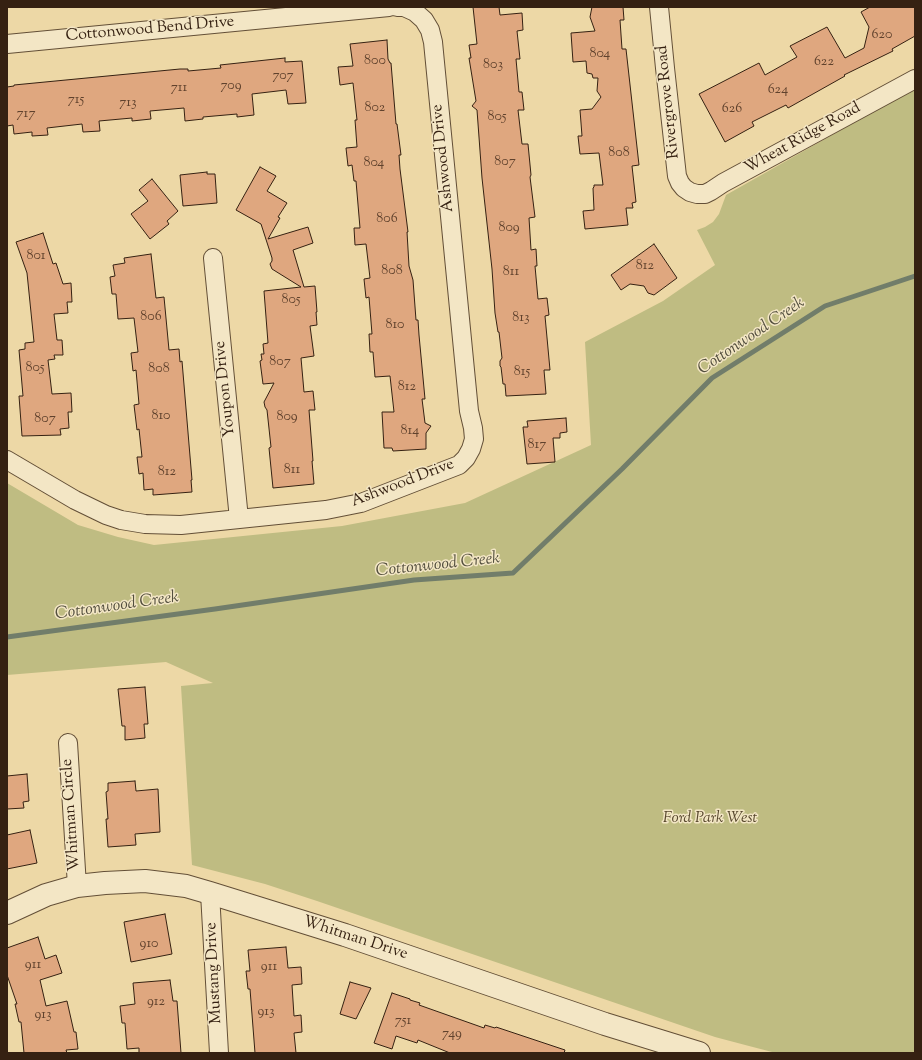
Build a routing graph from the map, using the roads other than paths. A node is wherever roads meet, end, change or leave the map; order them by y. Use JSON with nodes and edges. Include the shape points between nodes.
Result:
{"nodes":[{"id":1,"x":388,"y":7,"type":"edge"},
{"id":2,"x":397,"y":7,"type":"edge"},
{"id":3,"x":659,"y":7,"type":"edge"},
{"id":4,"x":7,"y":44,"type":"edge"},
{"id":5,"x":915,"y":79,"type":"edge"},
{"id":6,"x":690,"y":192,"type":"joint"},
{"id":7,"x":213,"y":258,"type":"dead end"},
{"id":8,"x":7,"y":460,"type":"edge"},
{"id":9,"x":239,"y":519,"type":"junction"},
{"id":10,"x":68,"y":743,"type":"dead end"},
{"id":11,"x":77,"y":886,"type":"junction"},
{"id":12,"x":210,"y":893,"type":"junction"},
{"id":13,"x":7,"y":912,"type":"edge"},
{"id":14,"x":219,"y":1053,"type":"edge"},
{"id":15,"x":699,"y":1053,"type":"edge"}],
"edges":[{"from":1,"to":4,"type":"street","name":"Cottonwood Bend Drive"},
{"from":2,"to":9,"type":"street","name":"Ashwood Drive","via":[[415,12],[424,20],[433,42],[469,412],[473,428],[474,439],[471,449],[459,465],[361,503],[326,510]]},
{"from":3,"to":6,"type":"street","name":"Rivergrove Road","via":[[677,176],[684,188]]},
{"from":5,"to":6,"type":"street","name":"Wheat Ridge Road","via":[[723,183],[711,192]]},
{"from":7,"to":9,"type":"street","name":"Youpon Drive"},
{"from":8,"to":9,"type":"street","name":"Ashwood Drive","via":[[96,511],[121,520],[175,525]]},
{"from":10,"to":11,"type":"street","name":"Whitman Circle"},
{"from":11,"to":12,"type":"street","name":"Whitman Drive","via":[[145,881],[186,886]]},
{"from":11,"to":13,"type":"street","name":"Whitman Drive","via":[[46,895]]},
{"from":12,"to":14,"type":"street","name":"Mustang Drive"},
{"from":12,"to":15,"type":"street","name":"Whitman Drive","via":[[345,935],[604,1024]]}]}
